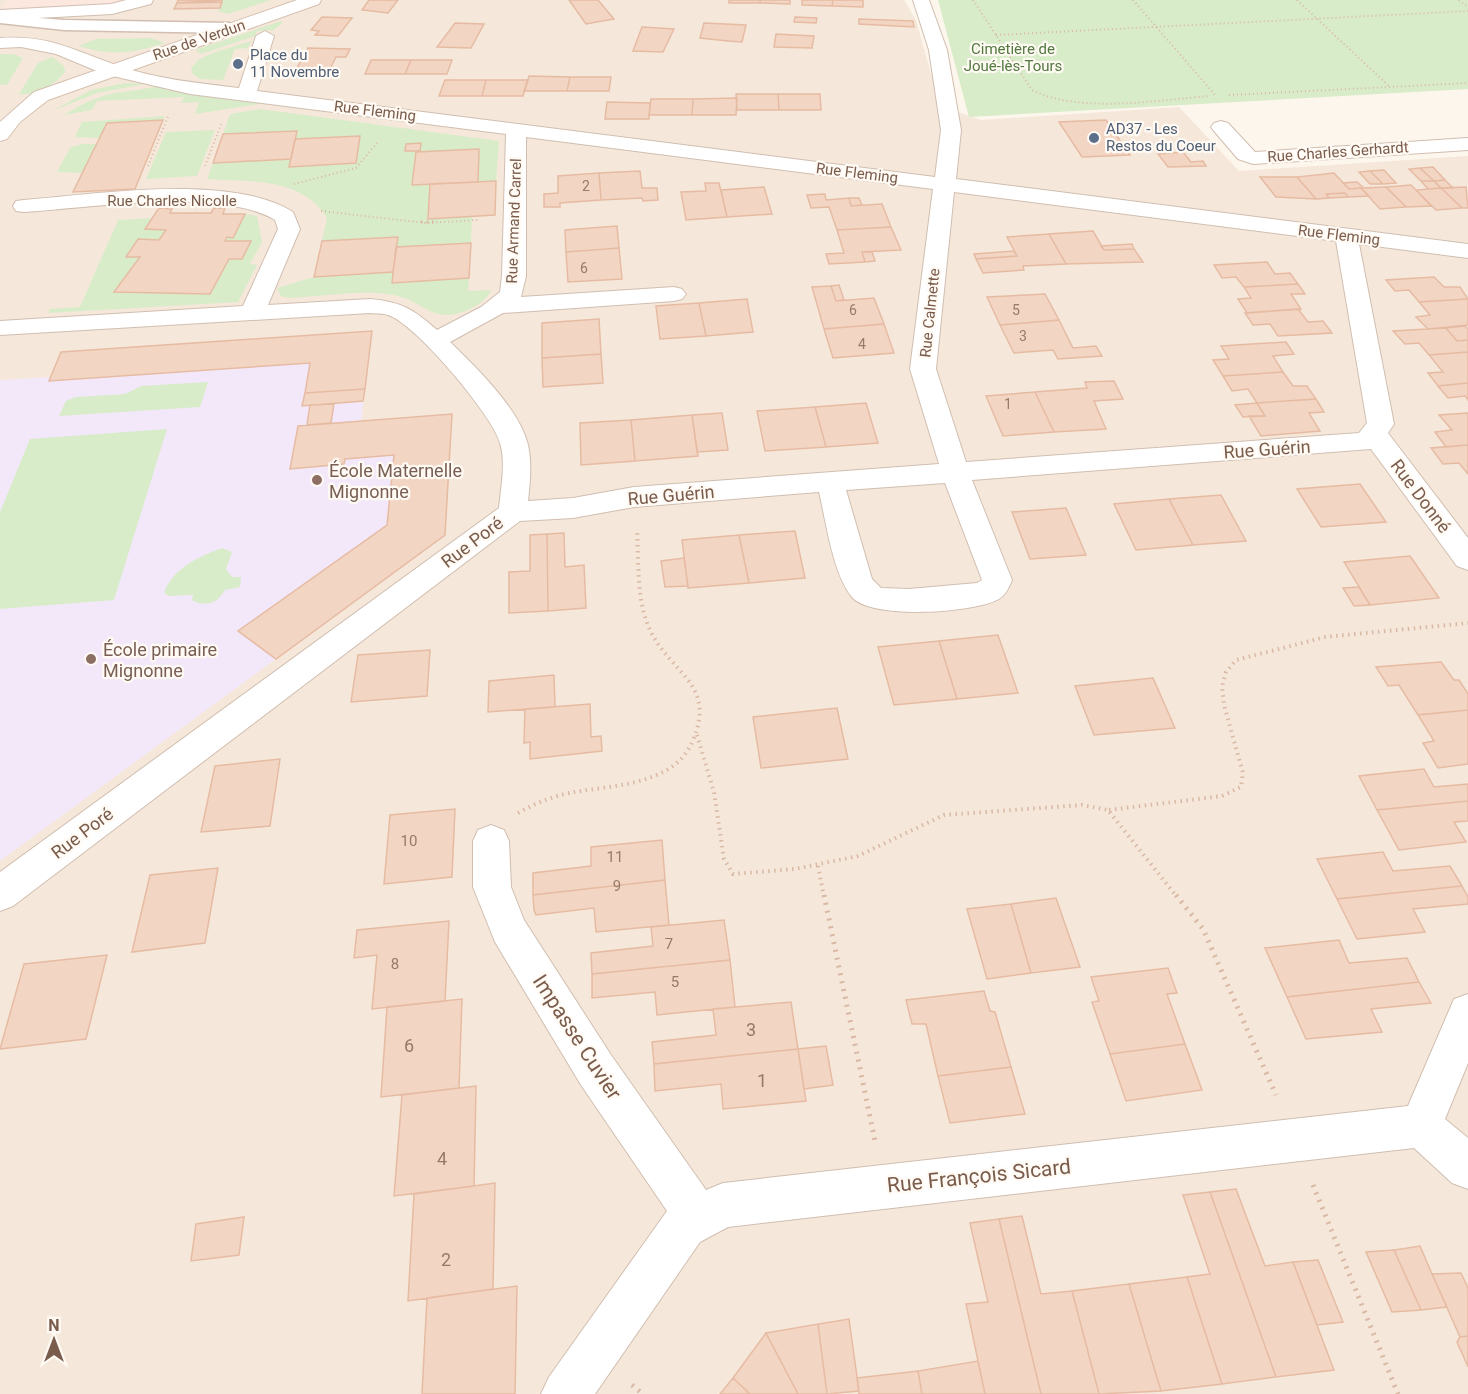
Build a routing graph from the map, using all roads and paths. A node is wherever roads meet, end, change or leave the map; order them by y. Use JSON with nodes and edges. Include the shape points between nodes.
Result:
{"nodes":[{"id":1,"x":145,"y":0,"type":"edge"},
{"id":2,"x":313,"y":0,"type":"edge"},
{"id":3,"x":921,"y":0,"type":"edge"},
{"id":4,"x":973,"y":0,"type":"edge"},
{"id":5,"x":1133,"y":0,"type":"edge"},
{"id":6,"x":1297,"y":0,"type":"edge"},
{"id":7,"x":1459,"y":0,"type":"edge"},
{"id":8,"x":1468,"y":7,"type":"edge"},
{"id":9,"x":1468,"y":11,"type":"edge"},
{"id":10,"x":0,"y":17,"type":"edge"},
{"id":11,"x":1317,"y":19,"type":"junction"},
{"id":12,"x":1156,"y":27,"type":"junction"},
{"id":13,"x":229,"y":28,"type":"junction"},
{"id":14,"x":996,"y":35,"type":"junction"},
{"id":15,"x":265,"y":36,"type":"dead end"},
{"id":16,"x":0,"y":43,"type":"edge"},
{"id":17,"x":111,"y":70,"type":"junction"},
{"id":18,"x":85,"y":79,"type":"junction"},
{"id":19,"x":1468,"y":83,"type":"edge"},
{"id":20,"x":1390,"y":87,"type":"junction"},
{"id":21,"x":246,"y":95,"type":"junction"},
{"id":22,"x":1227,"y":95,"type":"dead end"},
{"id":23,"x":171,"y":111,"type":"dead end"},
{"id":24,"x":226,"y":113,"type":"dead end"},
{"id":25,"x":401,"y":115,"type":"junction"},
{"id":26,"x":1221,"y":127,"type":"dead end"},
{"id":27,"x":516,"y":130,"type":"junction"},
{"id":28,"x":0,"y":135,"type":"edge"},
{"id":29,"x":0,"y":142,"type":"edge"},
{"id":30,"x":1468,"y":144,"type":"edge"},
{"id":31,"x":944,"y":185,"type":"junction"},
{"id":32,"x":134,"y":199,"type":"junction"},
{"id":33,"x":192,"y":199,"type":"junction"},
{"id":34,"x":24,"y":206,"type":"dead end"},
{"id":35,"x":278,"y":212,"type":"junction"},
{"id":36,"x":515,"y":218,"type":"junction"},
{"id":37,"x":1347,"y":237,"type":"junction"},
{"id":38,"x":1468,"y":251,"type":"edge"},
{"id":39,"x":674,"y":294,"type":"dead end"},
{"id":40,"x":498,"y":306,"type":"junction"},
{"id":41,"x":252,"y":313,"type":"junction"},
{"id":42,"x":0,"y":328,"type":"edge"},
{"id":43,"x":434,"y":341,"type":"junction"},
{"id":44,"x":1374,"y":433,"type":"junction"},
{"id":45,"x":955,"y":473,"type":"junction"},
{"id":46,"x":830,"y":482,"type":"junction"},
{"id":47,"x":634,"y":497,"type":"junction"},
{"id":48,"x":513,"y":512,"type":"junction"},
{"id":49,"x":1468,"y":559,"type":"edge"},
{"id":50,"x":1468,"y":623,"type":"edge"},
{"id":51,"x":697,"y":735,"type":"junction"},
{"id":52,"x":1108,"y":810,"type":"junction"},
{"id":53,"x":491,"y":841,"type":"joint"},
{"id":54,"x":818,"y":866,"type":"junction"},
{"id":55,"x":0,"y":894,"type":"edge"},
{"id":56,"x":1468,"y":1013,"type":"edge"},
{"id":57,"x":1421,"y":1126,"type":"junction"},
{"id":58,"x":1296,"y":1142,"type":"junction"},
{"id":59,"x":1468,"y":1167,"type":"edge"},
{"id":60,"x":884,"y":1187,"type":"junction"},
{"id":61,"x":699,"y":1218,"type":"junction"},
{"id":62,"x":566,"y":1394,"type":"edge"},
{"id":63,"x":1398,"y":1394,"type":"edge"}],
"edges":[{"from":1,"to":10,"type":"street","via":[[112,9]]},
{"from":2,"to":13,"type":"street","name":"Rue de Verdun"},
{"from":3,"to":31,"type":"street","name":"Rue Calmette","via":[[938,50],[951,130]]},
{"from":4,"to":14,"type":"path"},
{"from":5,"to":12,"type":"path"},
{"from":6,"to":11,"type":"path"},
{"from":7,"to":8,"type":"path"},
{"from":9,"to":11,"type":"path"},
{"from":10,"to":13,"type":"lane","via":[[64,24]]},
{"from":11,"to":12,"type":"path"},
{"from":11,"to":20,"type":"path"},
{"from":12,"to":14,"type":"path"},
{"from":12,"to":14,"type":"path","via":[[1216,96],[1051,100],[1032,90]]},
{"from":13,"to":17,"type":"street","name":"Rue de Verdun"},
{"from":15,"to":21,"type":"street"},
{"from":16,"to":17,"type":"street","via":[[21,42],[61,49]]},
{"from":17,"to":18,"type":"street","name":"Rue de Verdun"},
{"from":17,"to":21,"type":"street","via":[[190,88]]},
{"from":18,"to":28,"type":"street","name":"Rue de Verdun","via":[[41,96],[13,118]]},
{"from":18,"to":29,"type":"street","name":"Rue de Verdun"},
{"from":19,"to":20,"type":"path"},
{"from":20,"to":22,"type":"path"},
{"from":21,"to":25,"type":"street","name":"Rue Fleming"},
{"from":23,"to":32,"type":"path"},
{"from":24,"to":33,"type":"path"},
{"from":25,"to":27,"type":"street","name":"Rue Fleming"},
{"from":25,"to":35,"type":"path","via":[[356,168],[285,188]]},
{"from":26,"to":30,"type":"street","name":"Rue Charles Gerhardt","via":[[1245,155],[1253,158]]},
{"from":27,"to":31,"type":"street","name":"Rue Fleming"},
{"from":27,"to":36,"type":"street","name":"Rue Armand Carrel"},
{"from":31,"to":37,"type":"street","name":"Rue Fleming"},
{"from":31,"to":45,"type":"street","name":"Rue Calmette","via":[[923,369]]},
{"from":32,"to":33,"type":"street","name":"Rue Charles Nicolle"},
{"from":32,"to":34,"type":"street","name":"Rue Charles Nicolle"},
{"from":33,"to":35,"type":"street","name":"Rue Charles Nicolle","via":[[245,200]]},
{"from":35,"to":36,"type":"path","via":[[312,210],[426,223]]},
{"from":35,"to":41,"type":"street","via":[[289,230]]},
{"from":36,"to":40,"type":"street","name":"Rue Armand Carrel","via":[[511,294]]},
{"from":37,"to":38,"type":"street","name":"Rue Fleming"},
{"from":37,"to":44,"type":"street","via":[[1381,424]]},
{"from":39,"to":40,"type":"street","name":"Rue Armand Carrel"},
{"from":40,"to":43,"type":"street","name":"Rue Armand Carrel"},
{"from":41,"to":42,"type":"street","name":"Rue Poré"},
{"from":41,"to":43,"type":"street","name":"Rue Poré","via":[[370,306],[399,310]]},
{"from":43,"to":48,"type":"street","name":"Rue Poré","via":[[502,415],[514,442]]},
{"from":44,"to":45,"type":"street","name":"Rue Guérin","via":[[1367,441]]},
{"from":44,"to":49,"type":"street","name":"Rue Donné"},
{"from":45,"to":46,"type":"street","name":"Rue Guérin"},
{"from":45,"to":46,"type":"street","via":[[997,580],[989,591],[980,594],[891,601],[862,590]]},
{"from":46,"to":47,"type":"street","name":"Rue Guérin"},
{"from":47,"to":48,"type":"street","name":"Rue Guérin","via":[[573,508]]},
{"from":47,"to":51,"type":"path","via":[[645,615],[650,631],[697,691],[702,704]]},
{"from":48,"to":55,"type":"street","name":"Rue Poré"},
{"from":50,"to":52,"type":"path","via":[[1325,637],[1236,660],[1224,675],[1223,691],[1244,774],[1238,791]]},
{"from":51,"to":53,"type":"path","via":[[690,751],[669,770],[632,783],[557,794],[526,807]]},
{"from":51,"to":54,"type":"path","via":[[714,792],[727,868],[733,874],[746,875]]},
{"from":52,"to":54,"type":"path","via":[[1082,805],[944,815],[876,850]]},
{"from":52,"to":58,"type":"path","via":[[1203,928]]},
{"from":53,"to":61,"type":"street","name":"Impasse Cuvier","via":[[492,886],[509,930],[596,1070]]},
{"from":54,"to":60,"type":"path"},
{"from":56,"to":57,"type":"street"},
{"from":57,"to":58,"type":"street","name":"Rue François Sicard"},
{"from":57,"to":59,"type":"street"},
{"from":58,"to":60,"type":"street","name":"Rue François Sicard"},
{"from":58,"to":63,"type":"path"},
{"from":60,"to":61,"type":"street","name":"Rue François Sicard","via":[[723,1205]]},
{"from":61,"to":62,"type":"street","name":"Rue François Sicard","via":[[684,1226]]}]}
